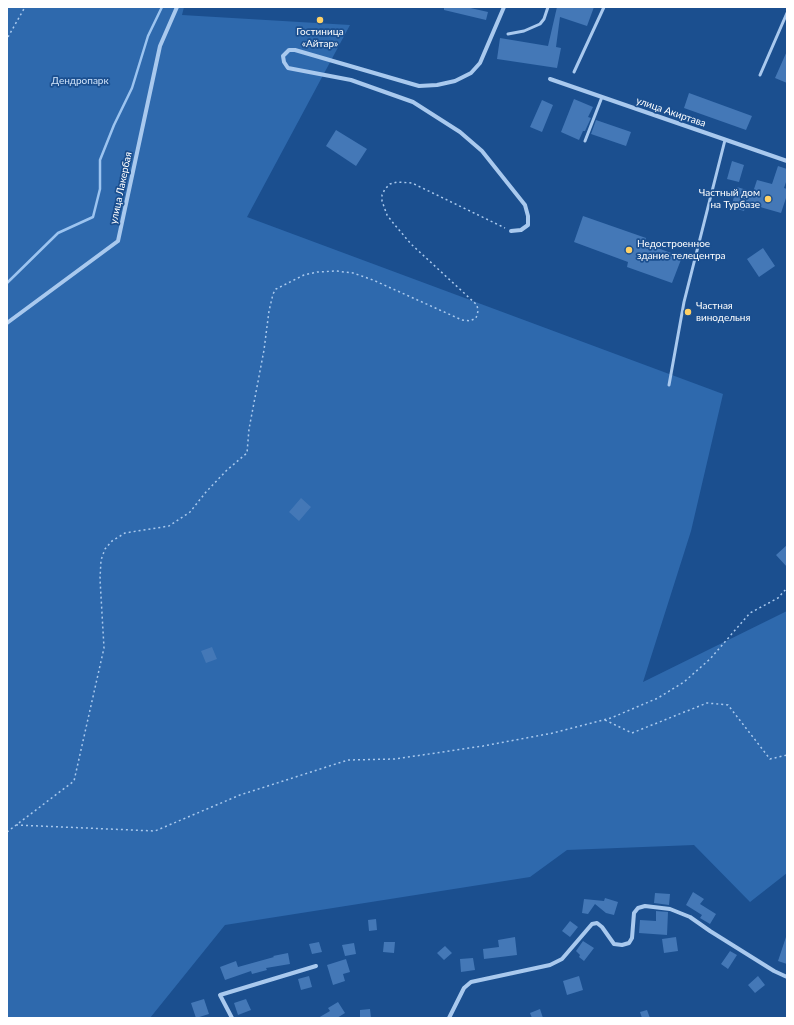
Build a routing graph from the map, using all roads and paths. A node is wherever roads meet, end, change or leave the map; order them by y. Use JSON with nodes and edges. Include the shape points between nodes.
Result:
{"nodes":[{"id":1,"x":25,"y":7,"type":"edge"},
{"id":2,"x":177,"y":7,"type":"edge"},
{"id":3,"x":504,"y":7,"type":"edge"},
{"id":4,"x":548,"y":7,"type":"edge"},
{"id":5,"x":604,"y":7,"type":"edge"},
{"id":6,"x":787,"y":13,"type":"edge"},
{"id":7,"x":508,"y":34,"type":"dead end"},
{"id":8,"x":8,"y":37,"type":"dead end"},
{"id":9,"x":574,"y":72,"type":"dead end"},
{"id":10,"x":760,"y":75,"type":"dead end"},
{"id":11,"x":550,"y":79,"type":"dead end"},
{"id":12,"x":602,"y":97,"type":"junction"},
{"id":13,"x":725,"y":140,"type":"junction"},
{"id":14,"x":585,"y":142,"type":"dead end"},
{"id":15,"x":787,"y":161,"type":"edge"},
{"id":16,"x":511,"y":231,"type":"joint"},
{"id":17,"x":7,"y":323,"type":"edge"},
{"id":18,"x":669,"y":385,"type":"dead end"},
{"id":19,"x":787,"y":588,"type":"edge"},
{"id":20,"x":606,"y":720,"type":"junction"},
{"id":21,"x":787,"y":755,"type":"edge"},
{"id":22,"x":16,"y":825,"type":"junction"},
{"id":23,"x":7,"y":832,"type":"edge"},
{"id":24,"x":316,"y":966,"type":"dead end"},
{"id":25,"x":787,"y":977,"type":"edge"},
{"id":26,"x":232,"y":1018,"type":"edge"},
{"id":27,"x":449,"y":1018,"type":"edge"}],
"edges":[{"from":1,"to":8,"type":"path"},
{"from":2,"to":17,"type":"street","name":"улица Лакербая","via":[[160,46],[118,241]]},
{"from":3,"to":16,"type":"street","via":[[480,63],[471,73],[455,81],[437,85],[419,86],[295,50],[289,50],[283,56],[288,68],[350,80],[413,102],[460,132],[482,151],[525,205],[528,225],[521,230]]},
{"from":4,"to":7,"type":"lane","via":[[540,24]]},
{"from":5,"to":9,"type":"lane"},
{"from":6,"to":10,"type":"lane"},
{"from":11,"to":12,"type":"street","name":"улица Акиртава"},
{"from":12,"to":13,"type":"street","name":"улица Акиртава"},
{"from":12,"to":14,"type":"lane"},
{"from":13,"to":15,"type":"street","name":"улица Акиртава"},
{"from":13,"to":18,"type":"lane","via":[[684,302]]},
{"from":16,"to":22,"type":"path","via":[[412,183],[390,184],[382,195],[387,215],[398,229],[477,305],[476,318],[470,320],[462,320],[353,273],[317,272],[304,275],[276,289],[269,311],[247,453],[227,470],[190,512],[169,526],[126,533],[112,541],[105,549],[101,560],[100,579],[104,648],[74,781]]},
{"from":19,"to":20,"type":"path","via":[[778,598],[750,613],[710,659],[684,682],[658,698]]},
{"from":20,"to":21,"type":"path","via":[[632,733],[707,703],[728,706],[770,759]]},
{"from":20,"to":22,"type":"path","via":[[483,746],[395,759],[348,760],[240,795],[155,831]]},
{"from":22,"to":23,"type":"path"},
{"from":24,"to":26,"type":"street","via":[[220,994]]},
{"from":25,"to":27,"type":"street","via":[[690,917],[670,909],[644,906],[634,913],[632,938],[629,943],[622,946],[614,944],[602,927],[597,923],[592,924],[562,959],[550,965],[471,982],[464,988]]}]}
